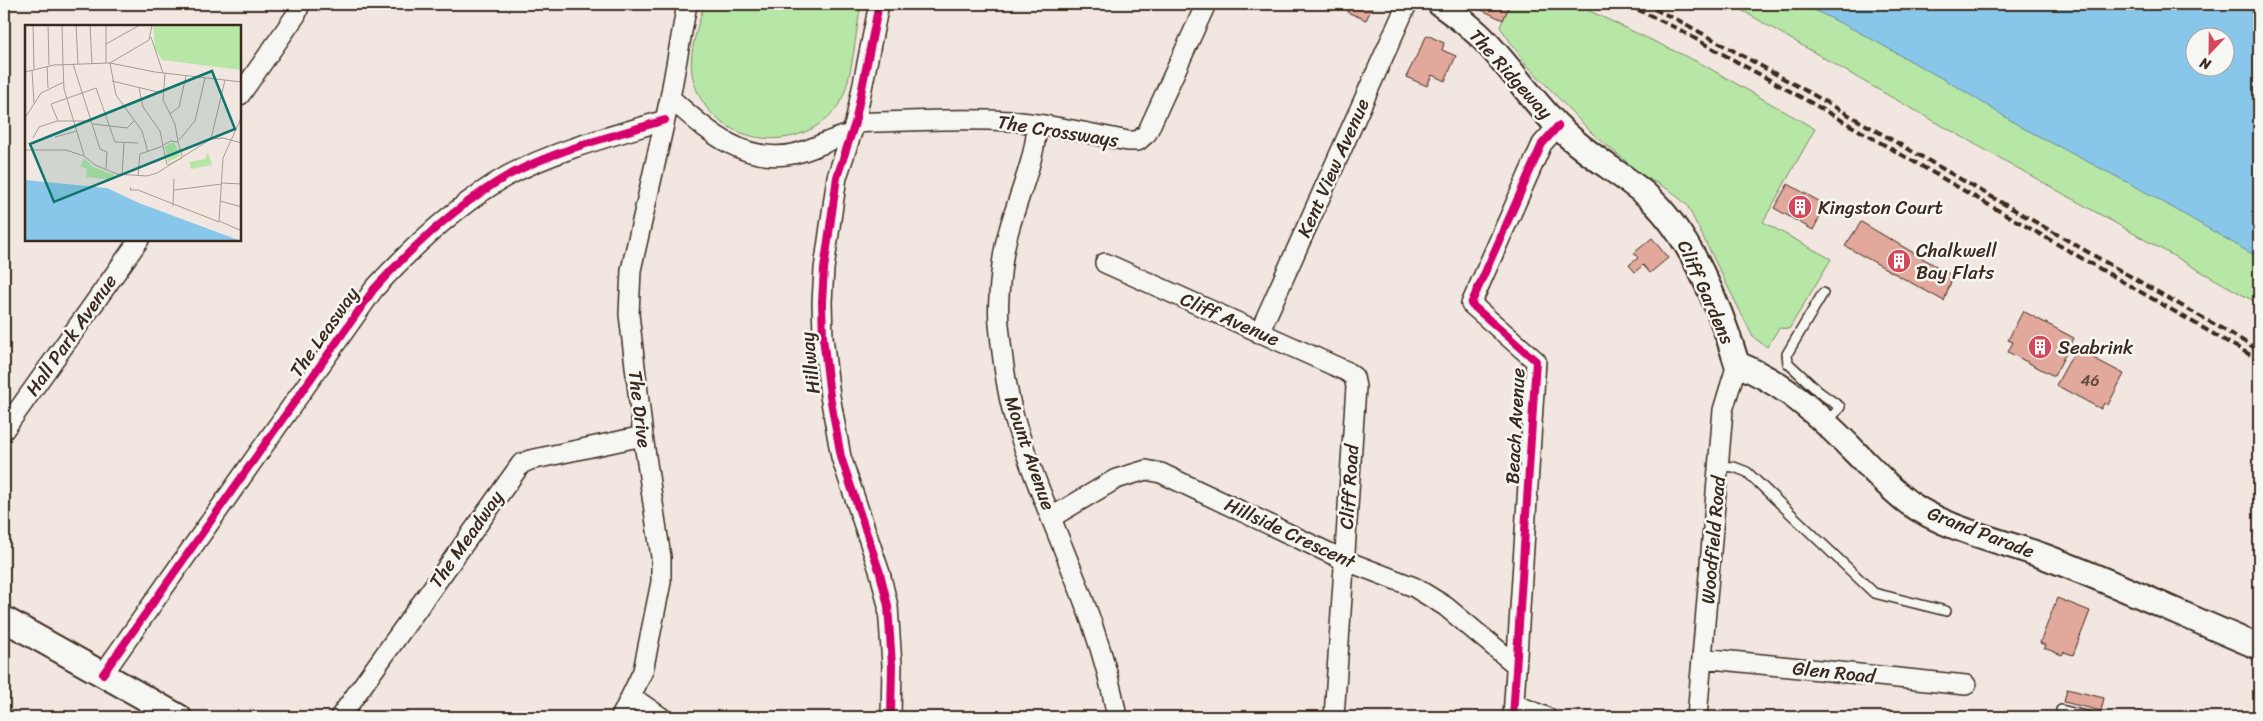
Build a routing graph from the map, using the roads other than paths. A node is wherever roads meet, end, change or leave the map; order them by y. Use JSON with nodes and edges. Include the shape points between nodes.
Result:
{"nodes":[{"id":1,"x":300,"y":4,"type":"edge"},
{"id":2,"x":687,"y":4,"type":"edge"},
{"id":3,"x":879,"y":4,"type":"edge"},
{"id":4,"x":1206,"y":4,"type":"edge"},
{"id":5,"x":1407,"y":4,"type":"edge"},
{"id":6,"x":1440,"y":4,"type":"edge"},
{"id":7,"x":241,"y":95,"type":"edge"},
{"id":8,"x":670,"y":98,"type":"junction"},
{"id":9,"x":664,"y":120,"type":"junction"},
{"id":10,"x":1037,"y":125,"type":"junction"},
{"id":11,"x":1558,"y":126,"type":"junction"},
{"id":12,"x":853,"y":129,"type":"junction"},
{"id":13,"x":138,"y":241,"type":"edge"},
{"id":14,"x":1105,"y":263,"type":"dead end"},
{"id":15,"x":1823,"y":293,"type":"dead end"},
{"id":16,"x":1259,"y":332,"type":"junction"},
{"id":17,"x":1737,"y":364,"type":"junction"},
{"id":18,"x":1354,"y":377,"type":"joint"},
{"id":19,"x":1826,"y":423,"type":"junction"},
{"id":20,"x":4,"y":430,"type":"edge"},
{"id":21,"x":643,"y":436,"type":"junction"},
{"id":22,"x":1720,"y":466,"type":"junction"},
{"id":23,"x":1052,"y":517,"type":"junction"},
{"id":24,"x":1344,"y":560,"type":"junction"},
{"id":25,"x":1946,"y":611,"type":"dead end"},
{"id":26,"x":4,"y":619,"type":"edge"},
{"id":27,"x":2259,"y":647,"type":"edge"},
{"id":28,"x":1702,"y":658,"type":"junction"},
{"id":29,"x":1516,"y":666,"type":"junction"},
{"id":30,"x":104,"y":674,"type":"junction"},
{"id":31,"x":1966,"y":685,"type":"dead end"},
{"id":32,"x":632,"y":697,"type":"junction"},
{"id":33,"x":2061,"y":710,"type":"dead end"},
{"id":34,"x":1514,"y":711,"type":"edge"},
{"id":35,"x":179,"y":717,"type":"edge"},
{"id":36,"x":340,"y":717,"type":"edge"},
{"id":37,"x":621,"y":717,"type":"edge"},
{"id":38,"x":660,"y":717,"type":"edge"},
{"id":39,"x":891,"y":717,"type":"edge"},
{"id":40,"x":1117,"y":717,"type":"edge"},
{"id":41,"x":1334,"y":717,"type":"edge"},
{"id":42,"x":1546,"y":717,"type":"edge"},
{"id":43,"x":1697,"y":717,"type":"edge"},
{"id":44,"x":2090,"y":717,"type":"edge"}],
"edges":[{"from":1,"to":7,"type":"street","via":[[296,15]]},
{"from":2,"to":8,"type":"street","name":"The Drive"},
{"from":3,"to":12,"type":"street","name":"Hillway"},
{"from":4,"to":10,"type":"street","name":"The Crossways","via":[[1147,133],[1138,141],[1128,142]]},
{"from":5,"to":16,"type":"street","name":"Kent View Avenue"},
{"from":6,"to":11,"type":"street","name":"The Ridgeway","via":[[1483,39]]},
{"from":8,"to":9,"type":"street","name":"The Drive"},
{"from":8,"to":12,"type":"street","name":"The Crossways","via":[[711,134],[744,151],[776,156],[794,154]]},
{"from":9,"to":21,"type":"street","name":"The Drive","via":[[631,270],[629,314]]},
{"from":9,"to":30,"type":"street","name":"The Leasway","via":[[550,156],[508,176],[441,223],[402,258],[374,288]]},
{"from":10,"to":12,"type":"street","name":"The Crossways","via":[[975,120]]},
{"from":10,"to":23,"type":"street","name":"Mount Avenue","via":[[1035,145],[1003,254],[999,322],[1014,419]]},
{"from":11,"to":17,"type":"street","name":"Cliff Gardens","via":[[1584,151],[1646,194],[1682,236],[1700,269]]},
{"from":11,"to":29,"type":"street","name":"Beach Avenue","via":[[1542,144],[1471,304],[1536,361]]},
{"from":12,"to":39,"type":"street","name":"Hillway","via":[[837,177],[824,269],[823,337],[840,458],[880,573],[888,606]]},
{"from":13,"to":20,"type":"street","name":"Hall Park Avenue"},
{"from":14,"to":16,"type":"street","name":"Cliff Avenue"},
{"from":15,"to":19,"type":"lane","via":[[1787,354],[1788,363],[1840,407]]},
{"from":16,"to":18,"type":"street","name":"Cliff Avenue"},
{"from":17,"to":19,"type":"street","name":"Grand Parade","via":[[1781,386]]},
{"from":17,"to":22,"type":"street","name":"Woodfield Road","via":[[1723,410]]},
{"from":18,"to":24,"type":"street","name":"Cliff Road","via":[[1356,387]]},
{"from":19,"to":27,"type":"street","name":"Grand Parade","via":[[1910,504]]},
{"from":21,"to":32,"type":"street","name":"The Drive","via":[[660,548],[661,582],[643,671]]},
{"from":21,"to":36,"type":"street","name":"The Meadway","via":[[521,464]]},
{"from":22,"to":25,"type":"lane","via":[[1747,472],[1874,593]]},
{"from":22,"to":28,"type":"street","name":"Woodfield Road"},
{"from":23,"to":24,"type":"street","name":"Hillside Crescent","via":[[1116,479],[1146,470],[1161,473]]},
{"from":23,"to":40,"type":"street","name":"Mount Avenue","via":[[1091,622]]},
{"from":24,"to":29,"type":"street","name":"Hillside Crescent","via":[[1414,587],[1445,606]]},
{"from":24,"to":41,"type":"street","name":"Cliff Road"},
{"from":26,"to":30,"type":"street"},
{"from":28,"to":31,"type":"street","name":"Glen Road"},
{"from":28,"to":43,"type":"street","name":"Woodfield Road"},
{"from":29,"to":34,"type":"street","name":"Beach Avenue"},
{"from":30,"to":35,"type":"street"},
{"from":32,"to":37,"type":"street","name":"The Drive"},
{"from":32,"to":38,"type":"street"},
{"from":33,"to":44,"type":"lane"},
{"from":34,"to":42,"type":"street"}]}
